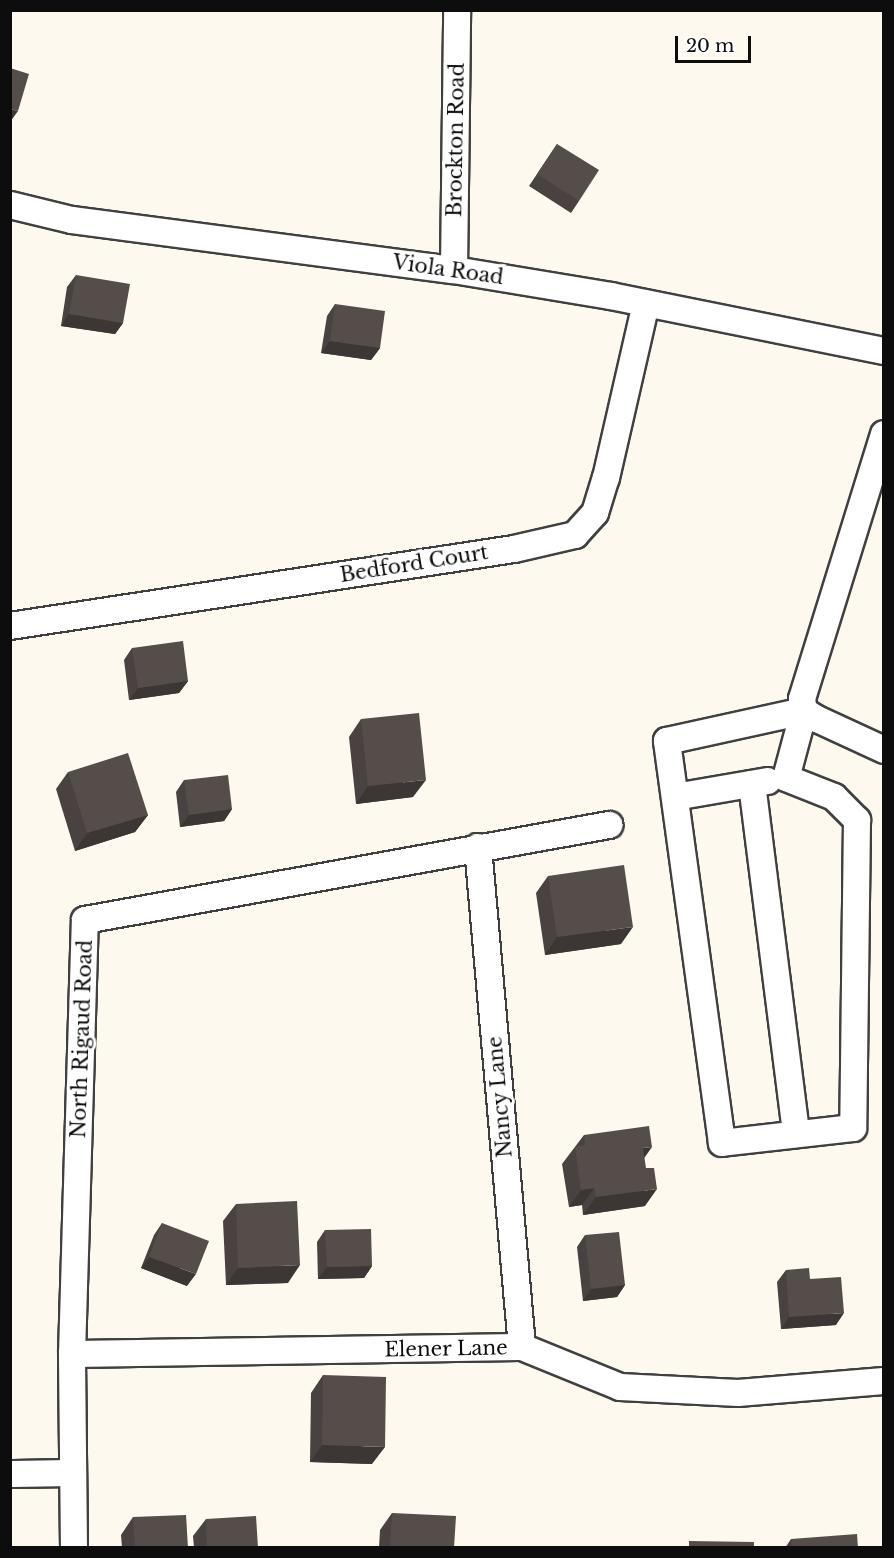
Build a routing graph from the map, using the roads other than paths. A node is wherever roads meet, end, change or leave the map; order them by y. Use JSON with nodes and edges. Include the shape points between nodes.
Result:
{"nodes":[{"id":1,"x":458,"y":10,"type":"edge"},
{"id":2,"x":10,"y":205,"type":"edge"},
{"id":3,"x":454,"y":270,"type":"junction"},
{"id":4,"x":646,"y":304,"type":"junction"},
{"id":5,"x":884,"y":351,"type":"edge"},
{"id":6,"x":884,"y":434,"type":"edge"},
{"id":7,"x":10,"y":626,"type":"edge"},
{"id":8,"x":804,"y":711,"type":"junction"},
{"id":9,"x":884,"y":750,"type":"edge"},
{"id":10,"x":786,"y":778,"type":"junction"},
{"id":11,"x":752,"y":784,"type":"junction"},
{"id":12,"x":675,"y":797,"type":"junction"},
{"id":13,"x":609,"y":825,"type":"dead end"},
{"id":14,"x":478,"y":848,"type":"junction"},
{"id":15,"x":796,"y":1134,"type":"junction"},
{"id":16,"x":522,"y":1347,"type":"junction"},
{"id":17,"x":72,"y":1354,"type":"junction"},
{"id":18,"x":884,"y":1381,"type":"edge"},
{"id":19,"x":73,"y":1473,"type":"junction"},
{"id":20,"x":10,"y":1474,"type":"edge"},
{"id":21,"x":74,"y":1548,"type":"edge"}],
"edges":[{"from":1,"to":3,"type":"street","name":"Brockton Road"},
{"from":2,"to":3,"type":"street","name":"Viola Road","via":[[72,220]]},
{"from":3,"to":4,"type":"street","name":"Viola Road"},
{"from":4,"to":5,"type":"street","name":"Viola Road"},
{"from":4,"to":7,"type":"street","name":"Bedford Court","via":[[606,478],[594,513],[575,535],[514,549]]},
{"from":6,"to":8,"type":"street","via":[[801,699]]},
{"from":8,"to":9,"type":"street"},
{"from":8,"to":10,"type":"street"},
{"from":8,"to":12,"type":"street","via":[[667,741]]},
{"from":10,"to":11,"type":"street"},
{"from":10,"to":15,"type":"street","via":[[834,797],[857,820],[853,1128]]},
{"from":11,"to":12,"type":"street"},
{"from":11,"to":15,"type":"street"},
{"from":12,"to":15,"type":"street","via":[[722,1143]]},
{"from":13,"to":14,"type":"street","name":"North Rigaud Road"},
{"from":14,"to":16,"type":"street","name":"Nancy Lane"},
{"from":14,"to":17,"type":"street","name":"North Rigaud Road","via":[[85,920]]},
{"from":16,"to":17,"type":"street","name":"Elener Lane"},
{"from":16,"to":18,"type":"street","name":"Elener Lane","via":[[620,1387],[738,1393]]},
{"from":17,"to":19,"type":"street","name":"North Rigaud Road"},
{"from":19,"to":20,"type":"street"},
{"from":19,"to":21,"type":"street","name":"North Rigaud Road"}]}
